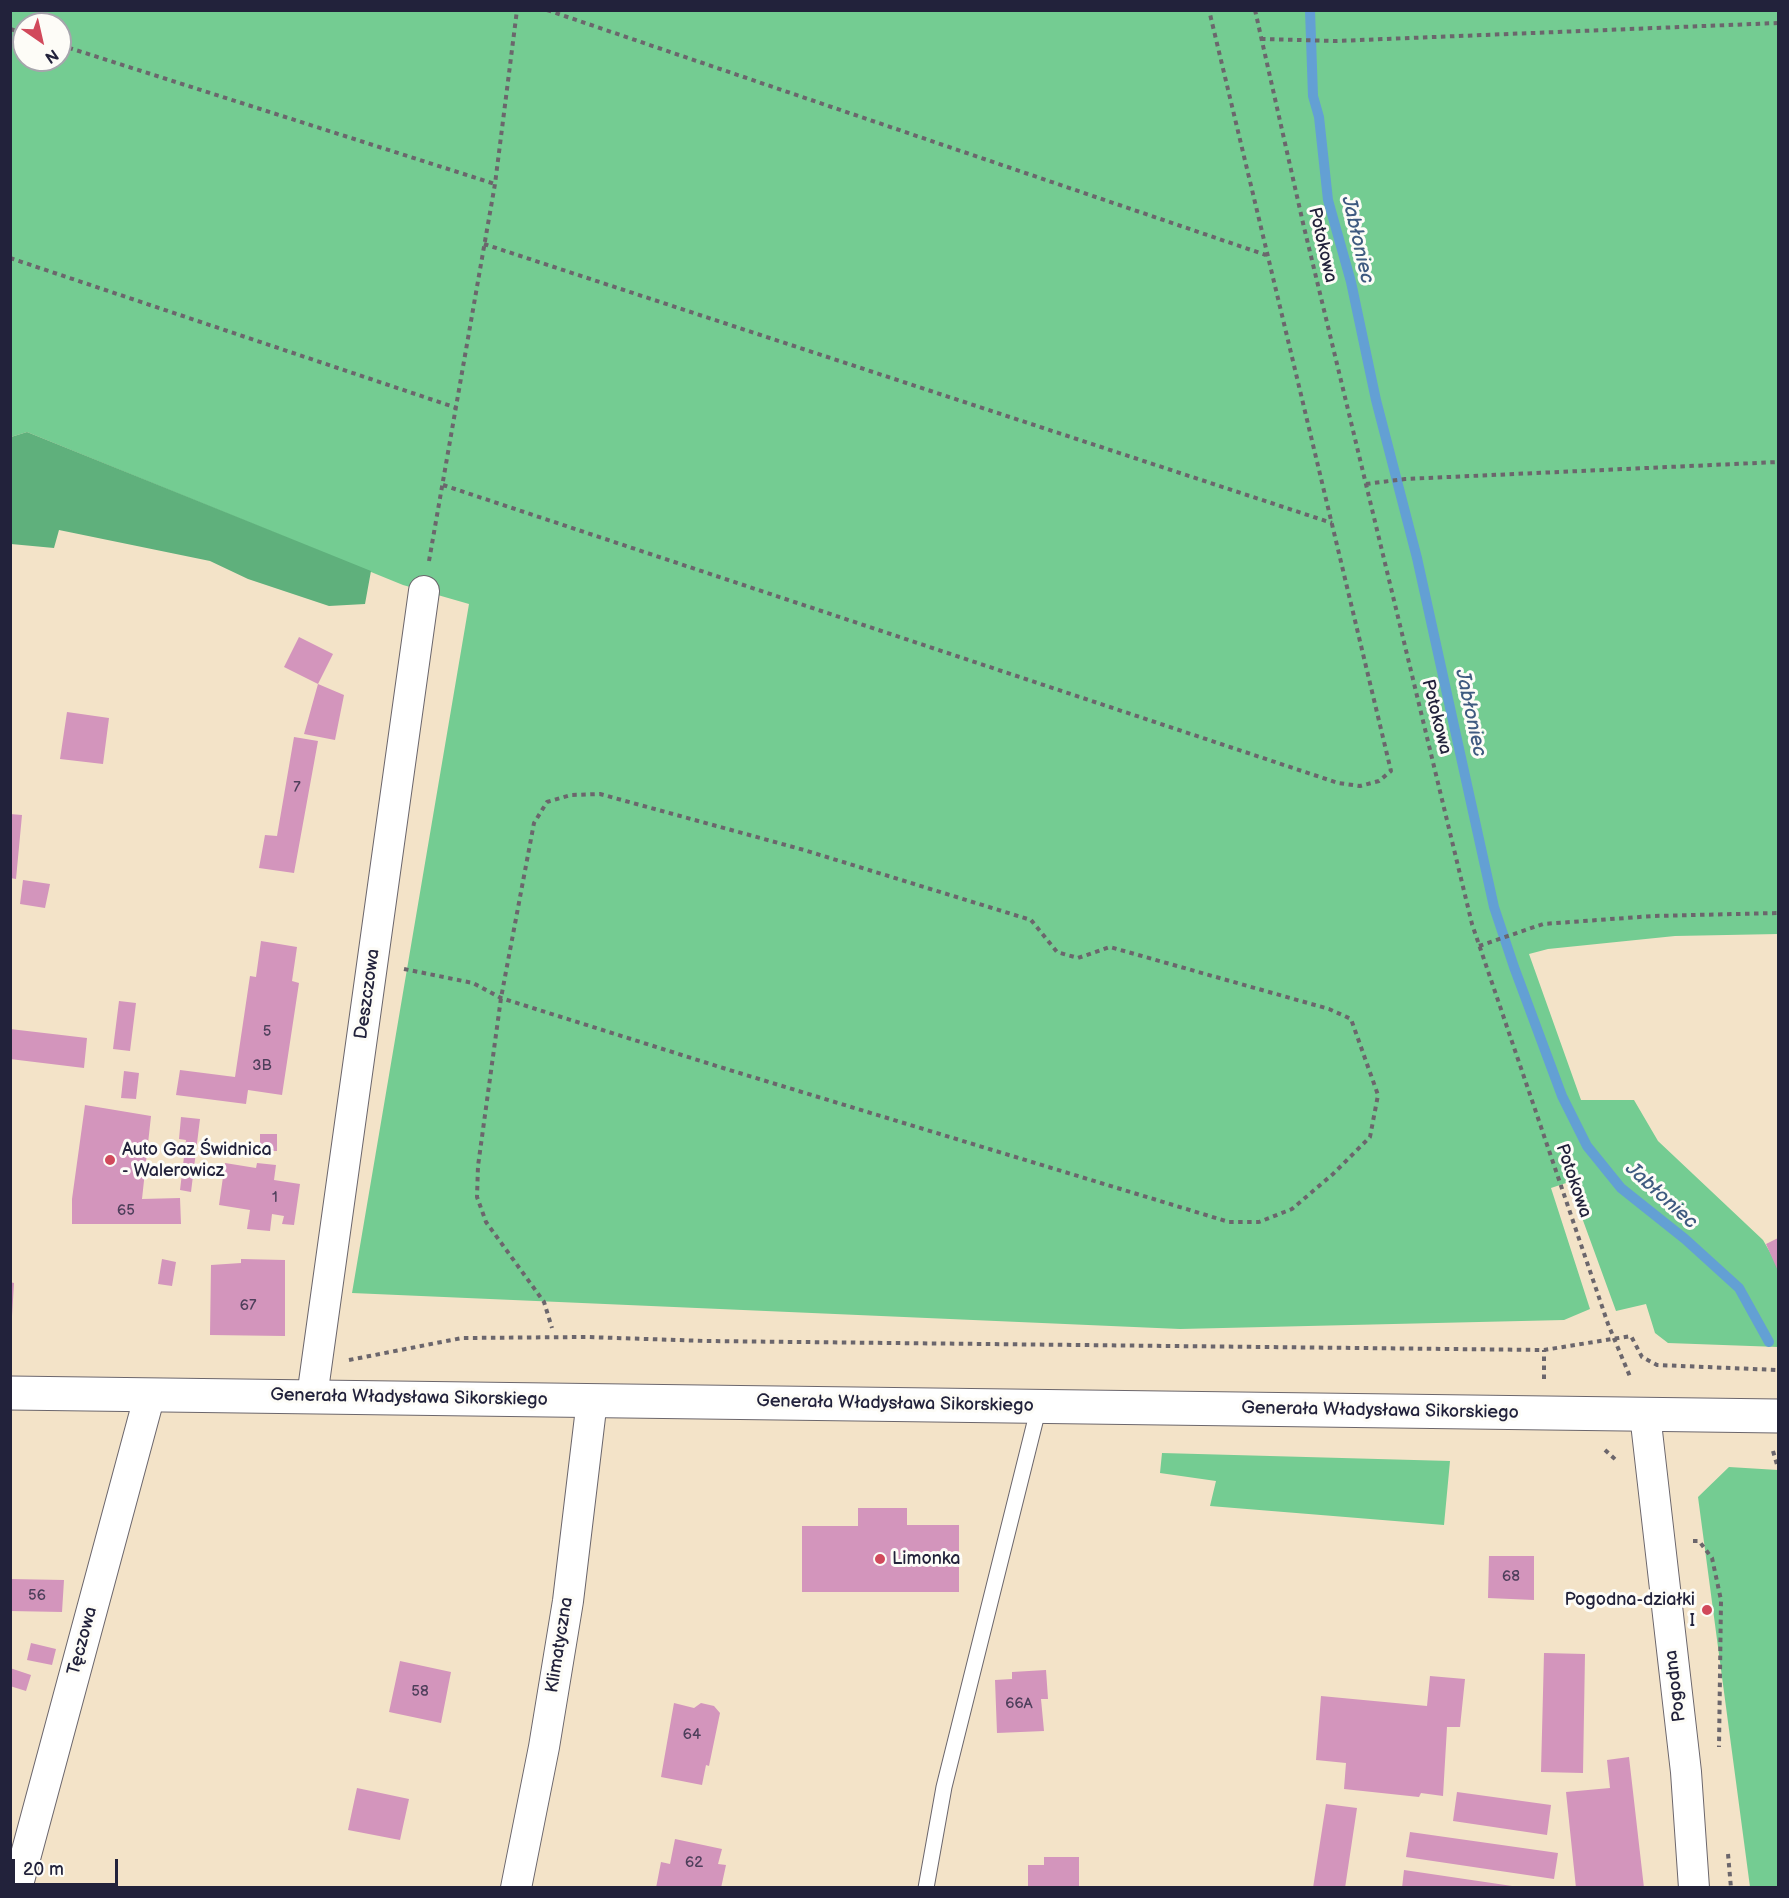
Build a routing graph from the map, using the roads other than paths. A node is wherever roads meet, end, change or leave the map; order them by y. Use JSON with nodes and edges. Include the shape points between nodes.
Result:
{"nodes":[{"id":1,"x":424,"y":591,"type":"road end"},
{"id":2,"x":10,"y":1393,"type":"edge"},
{"id":3,"x":312,"y":1397,"type":"junction"},
{"id":4,"x":592,"y":1400,"type":"junction"},
{"id":5,"x":1039,"y":1406,"type":"junction"},
{"id":6,"x":147,"y":1407,"type":"junction"},
{"id":7,"x":1645,"y":1414,"type":"junction"},
{"id":8,"x":1779,"y":1416,"type":"edge"},
{"id":9,"x":16,"y":1887,"type":"edge"},
{"id":10,"x":516,"y":1887,"type":"edge"},
{"id":11,"x":926,"y":1887,"type":"edge"},
{"id":12,"x":1694,"y":1887,"type":"edge"}],
"edges":[{"from":1,"to":3,"type":"street","name":"Deszczowa"},
{"from":2,"to":6,"type":"street","name":"Generała Władysława Sikorskiego"},
{"from":3,"to":4,"type":"street","name":"Generała Władysława Sikorskiego"},
{"from":3,"to":6,"type":"street","name":"Generała Władysława Sikorskiego"},
{"from":4,"to":5,"type":"street","name":"Generała Władysława Sikorskiego"},
{"from":4,"to":10,"type":"street","name":"Klimatyczna","via":[[568,1601]]},
{"from":5,"to":7,"type":"street","name":"Generała Władysława Sikorskiego"},
{"from":5,"to":11,"type":"lane","via":[[944,1787]]},
{"from":6,"to":9,"type":"street","name":"Tęczowa"},
{"from":7,"to":8,"type":"street","name":"Generała Władysława Sikorskiego"},
{"from":7,"to":12,"type":"street","name":"Pogodna","via":[[1686,1772]]}]}
